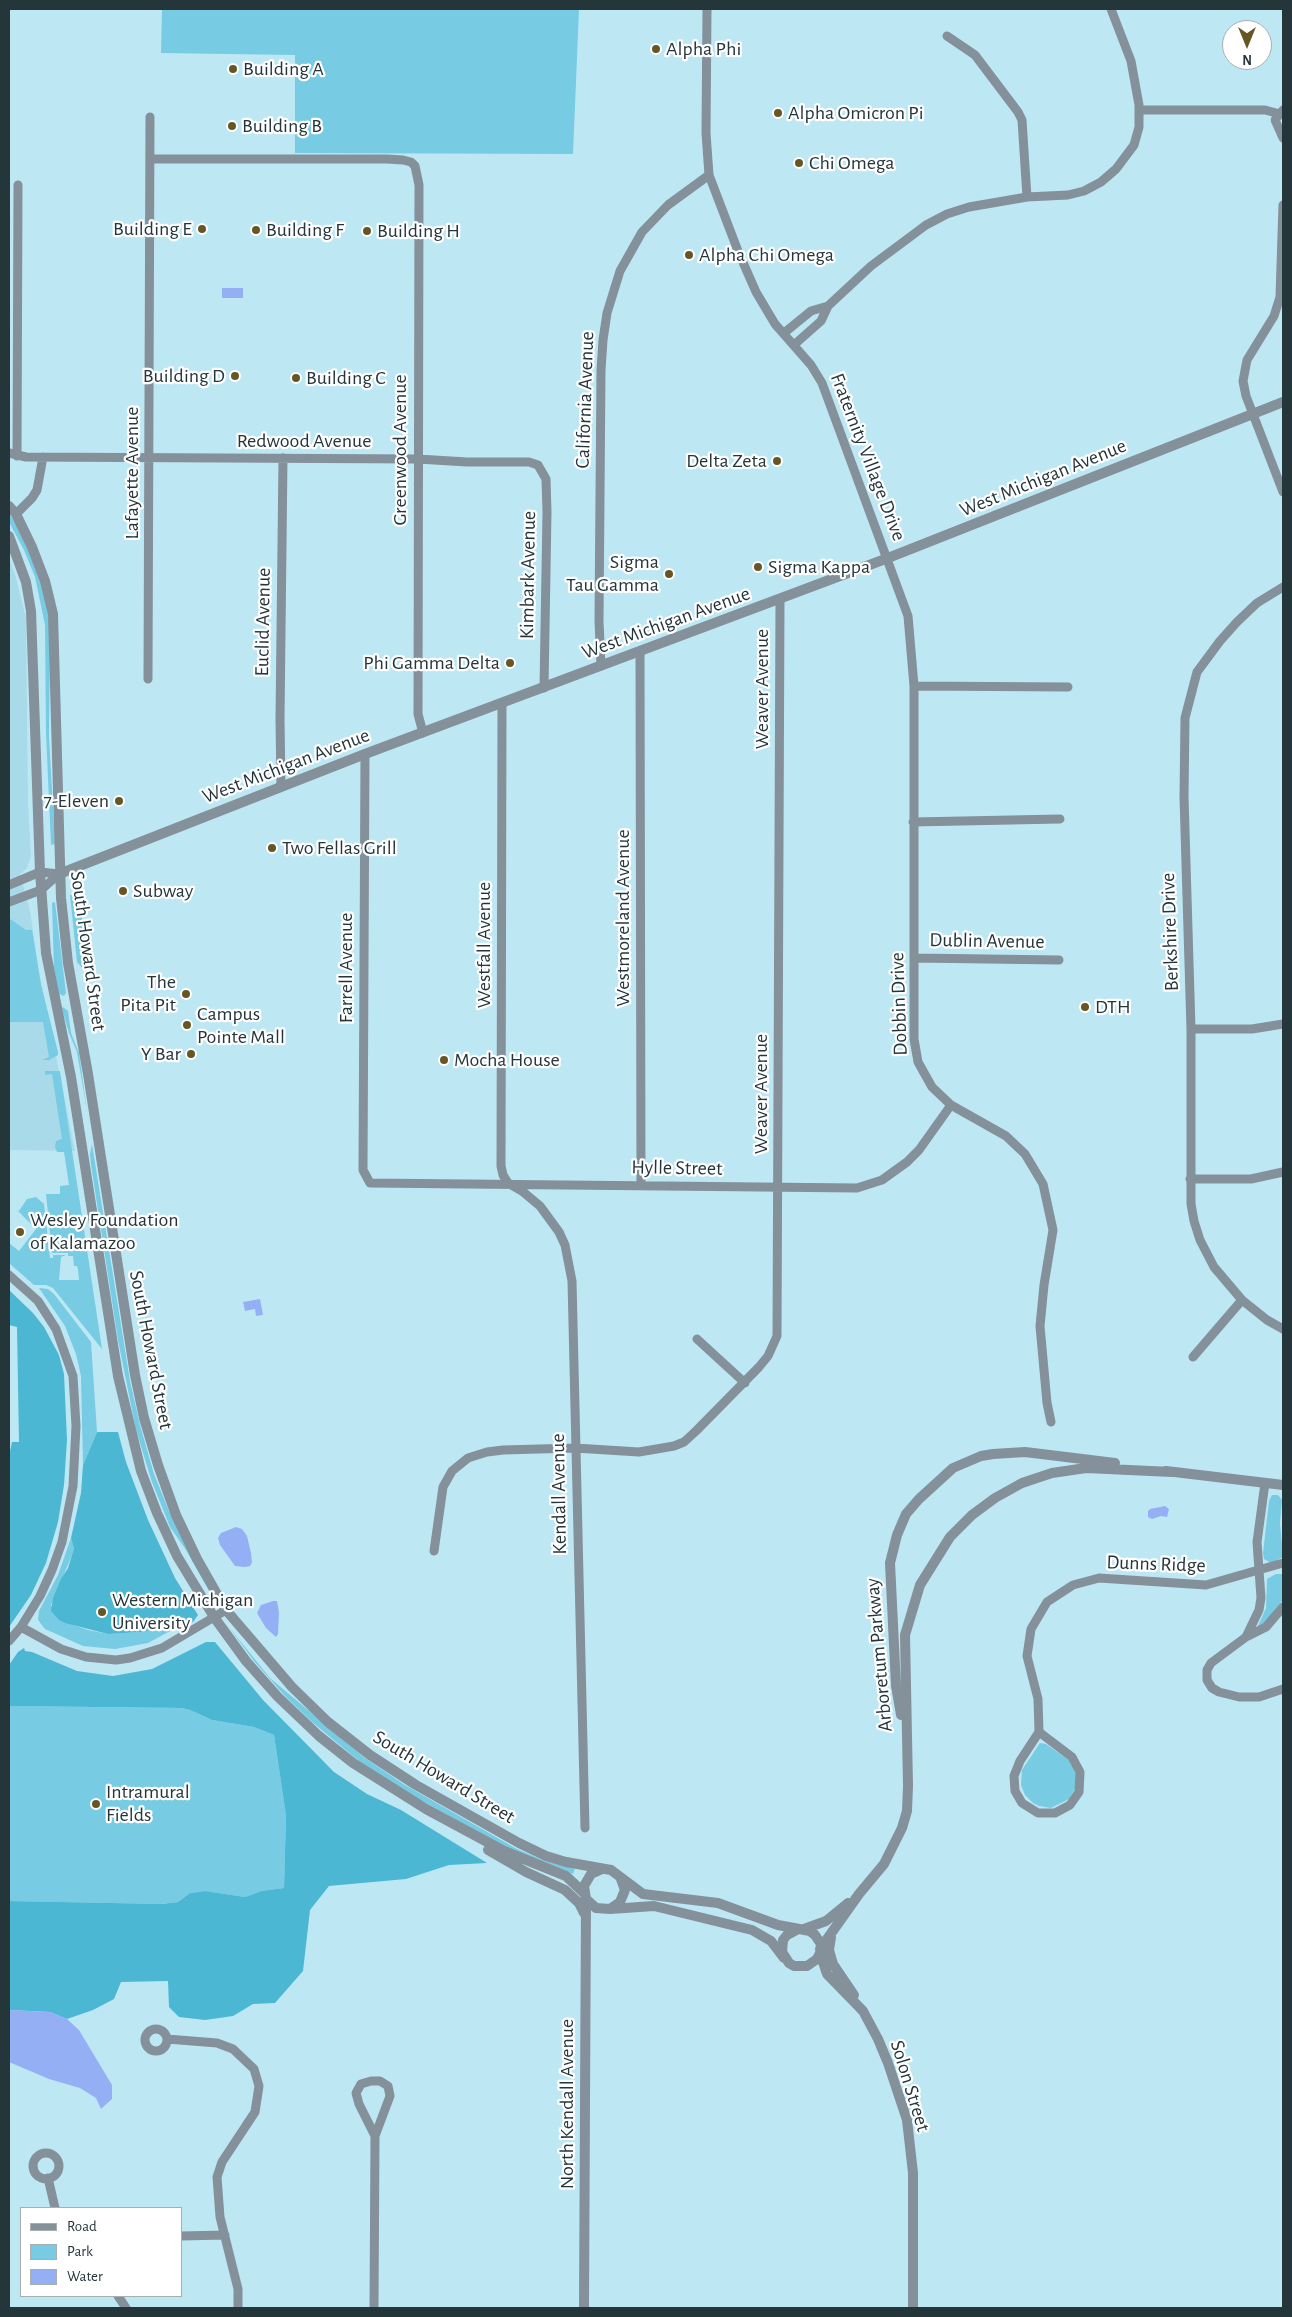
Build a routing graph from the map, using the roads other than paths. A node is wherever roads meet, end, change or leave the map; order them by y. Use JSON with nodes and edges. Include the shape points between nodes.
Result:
{"nodes":[{"id":1,"x":708,"y":9,"type":"edge"},
{"id":2,"x":1111,"y":9,"type":"edge"},
{"id":3,"x":947,"y":36,"type":"dead end"},
{"id":4,"x":1139,"y":110,"type":"junction"},
{"id":5,"x":1282,"y":112,"type":"edge"},
{"id":6,"x":150,"y":117,"type":"dead end"},
{"id":7,"x":1283,"y":138,"type":"edge"},
{"id":8,"x":151,"y":159,"type":"junction"},
{"id":9,"x":709,"y":175,"type":"junction"},
{"id":10,"x":18,"y":185,"type":"dead end"},
{"id":11,"x":1027,"y":197,"type":"junction"},
{"id":12,"x":1283,"y":205,"type":"edge"},
{"id":13,"x":828,"y":306,"type":"junction"},
{"id":14,"x":784,"y":333,"type":"junction"},
{"id":15,"x":795,"y":344,"type":"junction"},
{"id":16,"x":1283,"y":402,"type":"edge"},
{"id":17,"x":1254,"y":413,"type":"junction"},
{"id":18,"x":13,"y":455,"type":"edge"},
{"id":19,"x":43,"y":457,"type":"junction"},
{"id":20,"x":150,"y":457,"type":"junction"},
{"id":21,"x":283,"y":458,"type":"junction"},
{"id":22,"x":418,"y":458,"type":"junction"},
{"id":23,"x":538,"y":465,"type":"joint"},
{"id":24,"x":1283,"y":492,"type":"edge"},
{"id":25,"x":9,"y":506,"type":"edge"},
{"id":26,"x":16,"y":514,"type":"junction"},
{"id":27,"x":9,"y":536,"type":"edge"},
{"id":28,"x":888,"y":558,"type":"junction"},
{"id":29,"x":1283,"y":587,"type":"edge"},
{"id":30,"x":780,"y":600,"type":"junction"},
{"id":31,"x":640,"y":651,"type":"junction"},
{"id":32,"x":600,"y":666,"type":"junction"},
{"id":33,"x":148,"y":679,"type":"dead end"},
{"id":34,"x":914,"y":686,"type":"junction"},
{"id":35,"x":1068,"y":687,"type":"dead end"},
{"id":36,"x":544,"y":688,"type":"junction"},
{"id":37,"x":502,"y":704,"type":"junction"},
{"id":38,"x":423,"y":733,"type":"junction"},
{"id":39,"x":365,"y":754,"type":"junction"},
{"id":40,"x":282,"y":787,"type":"junction"},
{"id":41,"x":1060,"y":819,"type":"dead end"},
{"id":42,"x":913,"y":822,"type":"junction"},
{"id":43,"x":40,"y":872,"type":"junction"},
{"id":44,"x":59,"y":874,"type":"junction"},
{"id":45,"x":9,"y":885,"type":"edge"},
{"id":46,"x":41,"y":890,"type":"junction"},
{"id":47,"x":9,"y":902,"type":"edge"},
{"id":48,"x":914,"y":958,"type":"junction"},
{"id":49,"x":1059,"y":960,"type":"dead end"},
{"id":50,"x":75,"y":1002,"type":"junction"},
{"id":51,"x":56,"y":1005,"type":"junction"},
{"id":52,"x":1283,"y":1024,"type":"edge"},
{"id":53,"x":1191,"y":1029,"type":"junction"},
{"id":54,"x":951,"y":1105,"type":"junction"},
{"id":55,"x":1283,"y":1172,"type":"edge"},
{"id":56,"x":1190,"y":1179,"type":"junction"},
{"id":57,"x":367,"y":1180,"type":"joint"},
{"id":58,"x":508,"y":1183,"type":"junction"},
{"id":59,"x":641,"y":1184,"type":"junction"},
{"id":60,"x":779,"y":1188,"type":"junction"},
{"id":61,"x":9,"y":1275,"type":"edge"},
{"id":62,"x":1242,"y":1300,"type":"junction"},
{"id":63,"x":1283,"y":1329,"type":"edge"},
{"id":64,"x":697,"y":1339,"type":"dead end"},
{"id":65,"x":1193,"y":1357,"type":"dead end"},
{"id":66,"x":745,"y":1383,"type":"junction"},
{"id":67,"x":1051,"y":1422,"type":"dead end"},
{"id":68,"x":575,"y":1448,"type":"junction"},
{"id":69,"x":1172,"y":1472,"type":"junction"},
{"id":70,"x":1265,"y":1483,"type":"junction"},
{"id":71,"x":1283,"y":1485,"type":"edge"},
{"id":72,"x":434,"y":1551,"type":"dead end"},
{"id":73,"x":1283,"y":1563,"type":"edge"},
{"id":74,"x":1259,"y":1570,"type":"junction"},
{"id":75,"x":1283,"y":1607,"type":"edge"},
{"id":76,"x":226,"y":1610,"type":"junction"},
{"id":77,"x":214,"y":1617,"type":"junction"},
{"id":78,"x":21,"y":1627,"type":"junction"},
{"id":79,"x":1246,"y":1637,"type":"junction"},
{"id":80,"x":9,"y":1641,"type":"edge"},
{"id":81,"x":1283,"y":1689,"type":"edge"},
{"id":82,"x":1039,"y":1732,"type":"junction"},
{"id":83,"x":908,"y":1786,"type":"junction"},
{"id":84,"x":426,"y":1809,"type":"junction"},
{"id":85,"x":585,"y":1828,"type":"dead end"},
{"id":86,"x":604,"y":1869,"type":"junction"},
{"id":87,"x":621,"y":1878,"type":"junction"},
{"id":88,"x":859,"y":1894,"type":"junction"},
{"id":89,"x":585,"y":1896,"type":"junction"},
{"id":90,"x":610,"y":1909,"type":"junction"},
{"id":91,"x":585,"y":1918,"type":"junction"},
{"id":92,"x":801,"y":1929,"type":"junction"},
{"id":93,"x":833,"y":1932,"type":"junction"},
{"id":94,"x":820,"y":1951,"type":"junction"},
{"id":95,"x":784,"y":1958,"type":"junction"},
{"id":96,"x":863,"y":2011,"type":"junction"},
{"id":97,"x":168,"y":2039,"type":"dead end"},
{"id":98,"x":375,"y":2136,"type":"junction"},
{"id":99,"x":48,"y":2178,"type":"dead end"},
{"id":100,"x":55,"y":2207,"type":"edge"},
{"id":101,"x":225,"y":2235,"type":"junction"},
{"id":102,"x":182,"y":2236,"type":"edge"},
{"id":103,"x":119,"y":2297,"type":"edge"},
{"id":104,"x":126,"y":2308,"type":"edge"},
{"id":105,"x":238,"y":2308,"type":"edge"},
{"id":106,"x":374,"y":2308,"type":"edge"},
{"id":107,"x":584,"y":2308,"type":"edge"},
{"id":108,"x":913,"y":2308,"type":"edge"}],
"edges":[{"from":1,"to":9,"type":"street","name":"Fraternity Village Drive","via":[[706,133]]},
{"from":2,"to":4,"type":"street","via":[[1131,61]]},
{"from":3,"to":11,"type":"street","via":[[975,55],[1022,120]]},
{"from":4,"to":5,"type":"street"},
{"from":4,"to":11,"type":"street","via":[[1134,145],[1116,170],[1101,182],[1068,195]]},
{"from":5,"to":7,"type":"street","via":[[1276,120]]},
{"from":6,"to":8,"type":"street","name":"Lafayette Avenue"},
{"from":8,"to":20,"type":"street","name":"Lafayette Avenue"},
{"from":8,"to":22,"type":"street","name":"Greenwood Avenue","via":[[387,159],[403,160],[415,166],[419,185]]},
{"from":9,"to":14,"type":"street","name":"Fraternity Village Drive","via":[[756,292]]},
{"from":9,"to":32,"type":"street","name":"California Avenue","via":[[668,205],[642,232],[620,271],[607,312],[601,387]]},
{"from":10,"to":18,"type":"street"},
{"from":11,"to":13,"type":"street","via":[[969,207],[926,225],[871,266]]},
{"from":12,"to":17,"type":"street","via":[[1280,297],[1274,316],[1251,352],[1244,374],[1245,391]]},
{"from":13,"to":14,"type":"street","via":[[811,311]]},
{"from":13,"to":15,"type":"street","via":[[821,321]]},
{"from":14,"to":15,"type":"street","name":"Fraternity Village Drive"},
{"from":15,"to":28,"type":"street","name":"Fraternity Village Drive","via":[[822,383]]},
{"from":16,"to":17,"type":"street","name":"West Michigan Avenue"},
{"from":17,"to":24,"type":"street"},
{"from":17,"to":28,"type":"street","name":"West Michigan Avenue"},
{"from":18,"to":19,"type":"street","name":"Redwood Avenue"},
{"from":19,"to":20,"type":"street","name":"Redwood Avenue"},
{"from":19,"to":26,"type":"street","via":[[37,490]]},
{"from":20,"to":21,"type":"street","name":"Redwood Avenue"},
{"from":20,"to":33,"type":"street","name":"Lafayette Avenue"},
{"from":21,"to":22,"type":"street","name":"Redwood Avenue"},
{"from":21,"to":40,"type":"street","name":"Euclid Avenue"},
{"from":22,"to":23,"type":"street","name":"Redwood Avenue"},
{"from":22,"to":38,"type":"street","name":"Greenwood Avenue","via":[[418,714]]},
{"from":23,"to":36,"type":"street","name":"Kimbark Avenue","via":[[546,479],[547,495]]},
{"from":25,"to":26,"type":"street","name":"South Howard Street"},
{"from":26,"to":44,"type":"street","name":"South Howard Street","via":[[45,581],[53,614]]},
{"from":27,"to":43,"type":"street","name":"South Howard Street","via":[[26,582],[31,611]]},
{"from":28,"to":30,"type":"street","name":"West Michigan Avenue"},
{"from":28,"to":34,"type":"street","name":"Dobbin Drive","via":[[908,616]]},
{"from":29,"to":53,"type":"street","name":"Berkshire Drive","via":[[1256,603],[1220,641],[1197,672],[1185,718],[1184,797]]},
{"from":30,"to":31,"type":"street","name":"West Michigan Avenue"},
{"from":30,"to":60,"type":"street","name":"Weaver Avenue"},
{"from":31,"to":32,"type":"street","name":"West Michigan Avenue"},
{"from":31,"to":59,"type":"street","name":"Westmoreland Avenue"},
{"from":32,"to":36,"type":"street","name":"West Michigan Avenue"},
{"from":34,"to":35,"type":"street"},
{"from":34,"to":42,"type":"street","name":"Dobbin Drive"},
{"from":36,"to":37,"type":"street","name":"West Michigan Avenue"},
{"from":37,"to":38,"type":"street","name":"West Michigan Avenue"},
{"from":37,"to":58,"type":"street","name":"Westfall Avenue","via":[[501,1166]]},
{"from":38,"to":39,"type":"street","name":"West Michigan Avenue"},
{"from":39,"to":40,"type":"street","name":"West Michigan Avenue"},
{"from":39,"to":57,"type":"street","name":"Farrell Avenue","via":[[363,1170]]},
{"from":40,"to":44,"type":"street","name":"West Michigan Avenue"},
{"from":41,"to":42,"type":"street"},
{"from":42,"to":48,"type":"street","name":"Dobbin Drive"},
{"from":43,"to":44,"type":"street","name":"West Michigan Avenue"},
{"from":43,"to":45,"type":"street","name":"West Michigan Avenue"},
{"from":43,"to":46,"type":"street","name":"South Howard Street"},
{"from":44,"to":46,"type":"street","name":"West Michigan Avenue"},
{"from":44,"to":50,"type":"street","name":"South Howard Street"},
{"from":46,"to":47,"type":"street","name":"West Michigan Avenue"},
{"from":46,"to":51,"type":"street","name":"South Howard Street","via":[[46,953]]},
{"from":48,"to":49,"type":"street","name":"Dublin Avenue"},
{"from":48,"to":54,"type":"street","name":"Dobbin Drive","via":[[914,1039],[918,1062],[932,1086]]},
{"from":50,"to":51,"type":"street"},
{"from":50,"to":76,"type":"street","name":"South Howard Street","via":[[144,1418],[176,1515]]},
{"from":51,"to":77,"type":"street","name":"South Howard Street","via":[[71,1077],[126,1415],[156,1513],[177,1556]]},
{"from":52,"to":53,"type":"street","via":[[1252,1029]]},
{"from":53,"to":56,"type":"street","name":"Berkshire Drive"},
{"from":54,"to":60,"type":"street","name":"Hylle Street","via":[[919,1150],[882,1180],[857,1188]]},
{"from":54,"to":67,"type":"street","name":"Dobbin Drive","via":[[1006,1136],[1025,1154],[1043,1184],[1053,1230],[1040,1326]]},
{"from":55,"to":56,"type":"street","via":[[1251,1179]]},
{"from":56,"to":62,"type":"street","name":"Berkshire Drive","via":[[1191,1204],[1200,1240],[1214,1266]]},
{"from":57,"to":58,"type":"street","name":"Hylle Street","via":[[383,1184]]},
{"from":58,"to":59,"type":"street","name":"Hylle Street"},
{"from":58,"to":68,"type":"street","name":"Kendall Avenue","via":[[530,1197],[551,1220],[567,1253],[572,1281]]},
{"from":59,"to":60,"type":"street","name":"Hylle Street"},
{"from":60,"to":66,"type":"street","name":"Weaver Avenue","via":[[777,1336],[768,1356]]},
{"from":61,"to":78,"type":"street","via":[[38,1301],[56,1329],[72,1376],[76,1426],[73,1486],[62,1542],[40,1596]]},
{"from":62,"to":63,"type":"street","name":"Berkshire Drive"},
{"from":62,"to":65,"type":"street"},
{"from":64,"to":66,"type":"street"},
{"from":66,"to":68,"type":"street","name":"Weaver Avenue","via":[[684,1442],[674,1446],[639,1452]]},
{"from":68,"to":72,"type":"street","name":"Weaver Avenue","via":[[494,1451],[464,1461],[452,1471],[444,1487]]},
{"from":68,"to":85,"type":"street","name":"Kendall Avenue"},
{"from":69,"to":70,"type":"street","name":"Arboretum Parkway"},
{"from":69,"to":83,"type":"street","name":"Arboretum Parkway","via":[[1086,1468],[1052,1473],[1022,1483],[994,1498],[950,1537],[920,1585],[905,1635]]},
{"from":69,"to":83,"type":"street","name":"Arboretum Parkway","via":[[1052,1455],[1006,1452],[981,1456],[954,1468],[918,1499],[906,1514],[890,1563],[896,1686]]},
{"from":70,"to":71,"type":"street","name":"Arboretum Parkway"},
{"from":70,"to":74,"type":"street","via":[[1258,1526]]},
{"from":73,"to":74,"type":"street","name":"Dunns Ridge"},
{"from":74,"to":79,"type":"street","via":[[1262,1584],[1259,1610]]},
{"from":74,"to":82,"type":"street","name":"Dunns Ridge","via":[[1206,1585],[1099,1578],[1073,1585],[1047,1602],[1031,1629],[1027,1656],[1038,1699]]},
{"from":75,"to":79,"type":"street","via":[[1266,1627]]},
{"from":76,"to":77,"type":"street"},
{"from":76,"to":86,"type":"street","name":"South Howard Street","via":[[292,1687],[328,1722],[370,1755],[519,1843],[559,1860]]},
{"from":77,"to":78,"type":"street","via":[[162,1648],[116,1660],[74,1654]]},
{"from":77,"to":84,"type":"street","name":"South Howard Street","via":[[278,1697],[319,1736],[353,1763]]},
{"from":78,"to":80,"type":"street"},
{"from":79,"to":81,"type":"street","via":[[1211,1663],[1207,1680],[1212,1688],[1239,1697],[1259,1697]]},
{"from":82,"to":82,"type":"street","via":[[1072,1757],[1080,1772],[1079,1792],[1070,1805],[1055,1813],[1038,1812],[1022,1803],[1015,1791],[1014,1776],[1020,1761]]},
{"from":83,"to":88,"type":"street","name":"Arboretum Parkway","via":[[907,1811],[898,1840],[884,1864]]},
{"from":84,"to":89,"type":"street","name":"South Howard Street","via":[[504,1851],[566,1876]]},
{"from":84,"to":91,"type":"street","via":[[521,1870],[569,1893],[579,1903]]},
{"from":86,"to":87,"type":"street"},
{"from":86,"to":89,"type":"street","via":[[597,1870],[586,1879]]},
{"from":87,"to":90,"type":"street","via":[[623,1896]]},
{"from":87,"to":92,"type":"street","via":[[648,1895],[718,1904]]},
{"from":88,"to":92,"type":"street","name":"Arboretum Parkway","via":[[826,1921]]},
{"from":88,"to":93,"type":"street","name":"Arboretum Parkway"},
{"from":89,"to":90,"type":"street","via":[[596,1908]]},
{"from":89,"to":91,"type":"street","name":"North Kendall Avenue"},
{"from":90,"to":95,"type":"street","via":[[660,1906],[752,1930],[771,1941]]},
{"from":91,"to":107,"type":"street","name":"North Kendall Avenue"},
{"from":92,"to":94,"type":"street","name":"Solon Street","via":[[815,1935]]},
{"from":92,"to":95,"type":"street","via":[[783,1940]]},
{"from":93,"to":94,"type":"street","name":"Arboretum Parkway"},
{"from":93,"to":96,"type":"street","via":[[831,1959]]},
{"from":94,"to":95,"type":"street","via":[[817,1959],[807,1966],[794,1966]]},
{"from":94,"to":96,"type":"street","name":"Solon Street","via":[[827,1974]]},
{"from":96,"to":108,"type":"street","name":"Solon Street","via":[[888,2063],[907,2120],[913,2173]]},
{"from":97,"to":101,"type":"street","via":[[217,2043],[233,2049],[254,2069],[259,2086],[255,2112],[222,2162],[217,2177]]},
{"from":98,"to":98,"type":"street","via":[[390,2096],[388,2086],[380,2081],[361,2084],[356,2093]]},
{"from":98,"to":106,"type":"street"},
{"from":99,"to":100,"type":"street"},
{"from":101,"to":102,"type":"street"},
{"from":101,"to":105,"type":"street","via":[[236,2273]]},
{"from":103,"to":104,"type":"street"}]}
